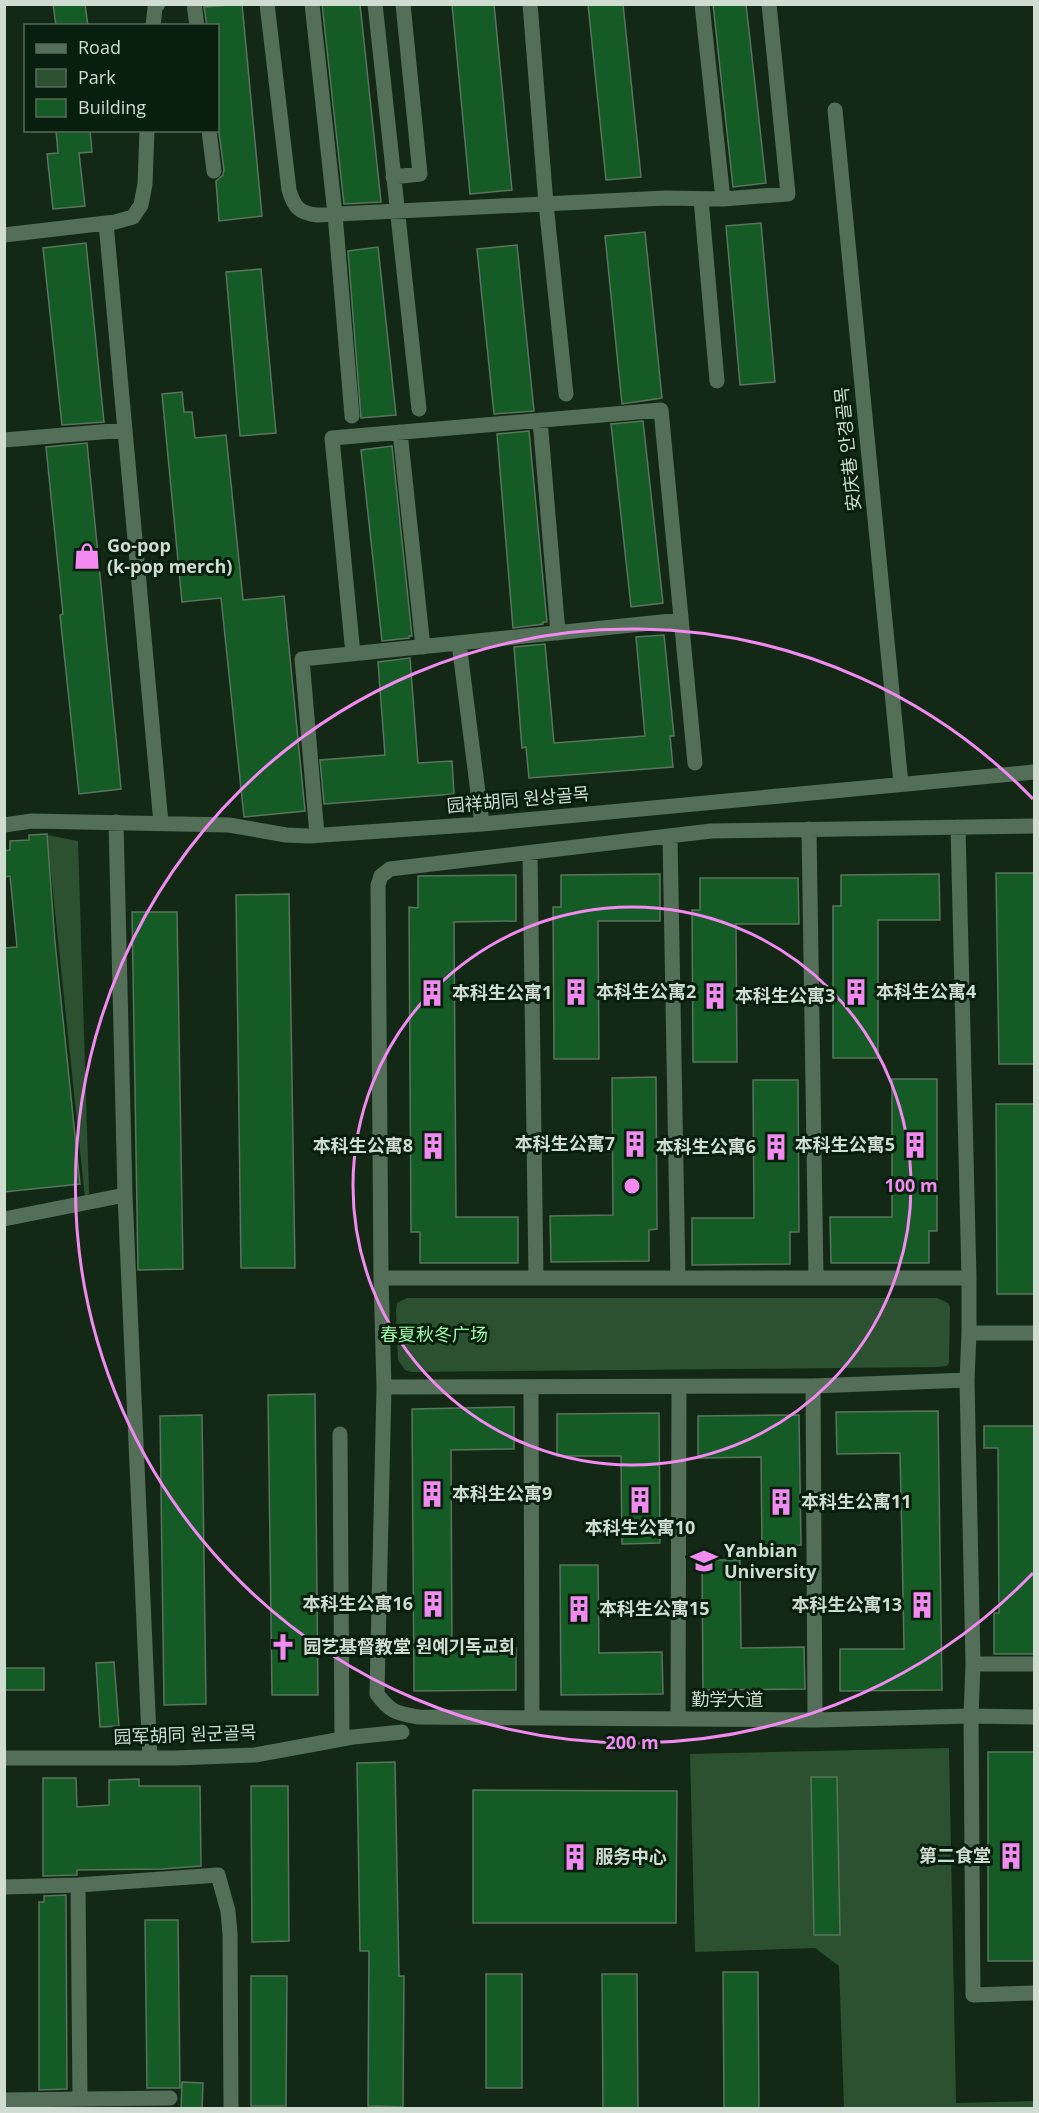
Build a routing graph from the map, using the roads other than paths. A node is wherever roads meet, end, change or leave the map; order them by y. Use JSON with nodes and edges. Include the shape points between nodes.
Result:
{"nodes":[{"id":1,"x":158,"y":4,"type":"edge"},
{"id":2,"x":194,"y":4,"type":"edge"},
{"id":3,"x":267,"y":4,"type":"edge"},
{"id":4,"x":312,"y":4,"type":"edge"},
{"id":5,"x":375,"y":4,"type":"edge"},
{"id":6,"x":402,"y":4,"type":"edge"},
{"id":7,"x":530,"y":4,"type":"edge"},
{"id":8,"x":702,"y":4,"type":"edge"},
{"id":9,"x":770,"y":4,"type":"edge"},
{"id":10,"x":153,"y":24,"type":"edge"},
{"id":11,"x":197,"y":24,"type":"edge"},
{"id":12,"x":835,"y":110,"type":"dead end"},
{"id":13,"x":147,"y":132,"type":"edge"},
{"id":14,"x":209,"y":132,"type":"edge"},
{"id":15,"x":214,"y":171,"type":"dead end"},
{"id":16,"x":393,"y":177,"type":"junction"},
{"id":17,"x":701,"y":199,"type":"junction"},
{"id":18,"x":723,"y":200,"type":"junction"},
{"id":19,"x":546,"y":204,"type":"junction"},
{"id":20,"x":397,"y":211,"type":"junction"},
{"id":21,"x":335,"y":214,"type":"junction"},
{"id":22,"x":106,"y":224,"type":"junction"},
{"id":23,"x":4,"y":235,"type":"edge"},
{"id":24,"x":717,"y":381,"type":"dead end"},
{"id":25,"x":566,"y":394,"type":"dead end"},
{"id":26,"x":419,"y":409,"type":"dead end"},
{"id":27,"x":352,"y":416,"type":"dead end"},
{"id":28,"x":540,"y":420,"type":"junction"},
{"id":29,"x":125,"y":430,"type":"junction"},
{"id":30,"x":400,"y":432,"type":"junction"},
{"id":31,"x":4,"y":440,"type":"edge"},
{"id":32,"x":681,"y":620,"type":"junction"},
{"id":33,"x":558,"y":633,"type":"junction"},
{"id":34,"x":459,"y":643,"type":"junction"},
{"id":35,"x":423,"y":647,"type":"junction"},
{"id":36,"x":353,"y":654,"type":"junction"},
{"id":37,"x":695,"y":763,"type":"dead end"},
{"id":38,"x":1035,"y":772,"type":"edge"},
{"id":39,"x":901,"y":784,"type":"junction"},
{"id":40,"x":116,"y":822,"type":"junction"},
{"id":41,"x":161,"y":824,"type":"junction"},
{"id":42,"x":482,"y":824,"type":"junction"},
{"id":43,"x":4,"y":825,"type":"edge"},
{"id":44,"x":1035,"y":826,"type":"edge"},
{"id":45,"x":958,"y":827,"type":"junction"},
{"id":46,"x":809,"y":829,"type":"junction"},
{"id":47,"x":317,"y":835,"type":"junction"},
{"id":48,"x":670,"y":836,"type":"junction"},
{"id":49,"x":530,"y":853,"type":"junction"},
{"id":50,"x":125,"y":1195,"type":"junction"},
{"id":51,"x":4,"y":1219,"type":"edge"},
{"id":52,"x":381,"y":1278,"type":"junction"},
{"id":53,"x":536,"y":1278,"type":"junction"},
{"id":54,"x":678,"y":1278,"type":"junction"},
{"id":55,"x":816,"y":1278,"type":"junction"},
{"id":56,"x":969,"y":1278,"type":"junction"},
{"id":57,"x":1035,"y":1333,"type":"edge"},
{"id":58,"x":969,"y":1334,"type":"junction"},
{"id":59,"x":967,"y":1380,"type":"junction"},
{"id":60,"x":813,"y":1386,"type":"junction"},
{"id":61,"x":384,"y":1387,"type":"junction"},
{"id":62,"x":679,"y":1387,"type":"junction"},
{"id":63,"x":531,"y":1388,"type":"junction"},
{"id":64,"x":340,"y":1434,"type":"dead end"},
{"id":65,"x":972,"y":1664,"type":"junction"},
{"id":66,"x":1035,"y":1664,"type":"edge"},
{"id":67,"x":971,"y":1716,"type":"junction"},
{"id":68,"x":1035,"y":1717,"type":"edge"},
{"id":69,"x":532,"y":1718,"type":"junction"},
{"id":70,"x":678,"y":1719,"type":"junction"},
{"id":71,"x":815,"y":1720,"type":"junction"},
{"id":72,"x":402,"y":1732,"type":"dead end"},
{"id":73,"x":342,"y":1739,"type":"junction"},
{"id":74,"x":4,"y":1758,"type":"edge"},
{"id":75,"x":150,"y":1758,"type":"junction"},
{"id":76,"x":78,"y":1885,"type":"junction"},
{"id":77,"x":4,"y":1887,"type":"edge"},
{"id":78,"x":1035,"y":1993,"type":"edge"},
{"id":79,"x":170,"y":2098,"type":"dead end"},
{"id":80,"x":80,"y":2099,"type":"junction"},
{"id":81,"x":4,"y":2100,"type":"edge"},
{"id":82,"x":231,"y":2109,"type":"edge"}],
"edges":[{"from":1,"to":10,"type":"street"},
{"from":2,"to":11,"type":"street"},
{"from":3,"to":21,"type":"street","via":[[292,201],[306,213]]},
{"from":4,"to":21,"type":"street"},
{"from":5,"to":16,"type":"street"},
{"from":6,"to":16,"type":"street","via":[[420,174]]},
{"from":7,"to":19,"type":"street"},
{"from":8,"to":18,"type":"street"},
{"from":9,"to":18,"type":"street","via":[[788,194]]},
{"from":12,"to":39,"type":"street","name":"安庆巷 안경골목"},
{"from":13,"to":22,"type":"street","via":[[141,205],[133,217]]},
{"from":14,"to":15,"type":"street"},
{"from":16,"to":20,"type":"street"},
{"from":17,"to":18,"type":"street"},
{"from":17,"to":19,"type":"street"},
{"from":17,"to":24,"type":"street"},
{"from":19,"to":20,"type":"street"},
{"from":19,"to":25,"type":"street"},
{"from":20,"to":21,"type":"street"},
{"from":20,"to":26,"type":"street"},
{"from":21,"to":27,"type":"street"},
{"from":22,"to":23,"type":"street"},
{"from":22,"to":29,"type":"street"},
{"from":28,"to":30,"type":"street"},
{"from":28,"to":32,"type":"street","via":[[661,410]]},
{"from":28,"to":33,"type":"street"},
{"from":29,"to":31,"type":"street"},
{"from":29,"to":41,"type":"street"},
{"from":30,"to":35,"type":"street"},
{"from":30,"to":36,"type":"street","via":[[332,438]]},
{"from":32,"to":33,"type":"street"},
{"from":32,"to":37,"type":"street"},
{"from":33,"to":34,"type":"street"},
{"from":34,"to":35,"type":"street"},
{"from":34,"to":42,"type":"street"},
{"from":35,"to":36,"type":"street"},
{"from":36,"to":47,"type":"street","via":[[302,659]]},
{"from":38,"to":39,"type":"street","name":"园祥胡同 원상골목"},
{"from":39,"to":42,"type":"street","name":"园祥胡同 원상골목"},
{"from":40,"to":41,"type":"street","name":"园祥胡同 원상골목"},
{"from":40,"to":43,"type":"street","name":"园祥胡同 원상골목","via":[[32,820]]},
{"from":40,"to":50,"type":"street"},
{"from":41,"to":47,"type":"street","name":"园祥胡同 원상골목","via":[[229,825],[286,835]]},
{"from":42,"to":47,"type":"street","name":"园祥胡同 원상골목"},
{"from":44,"to":45,"type":"street"},
{"from":45,"to":46,"type":"street"},
{"from":45,"to":56,"type":"street"},
{"from":46,"to":48,"type":"street"},
{"from":46,"to":55,"type":"street"},
{"from":48,"to":49,"type":"street"},
{"from":48,"to":54,"type":"street"},
{"from":49,"to":52,"type":"street","name":"勤学大道","via":[[390,869],[381,876]]},
{"from":49,"to":53,"type":"street"},
{"from":50,"to":51,"type":"street"},
{"from":50,"to":75,"type":"street"},
{"from":52,"to":53,"type":"street"},
{"from":52,"to":61,"type":"street","name":"勤学大道"},
{"from":53,"to":54,"type":"street"},
{"from":54,"to":55,"type":"street"},
{"from":55,"to":56,"type":"street"},
{"from":56,"to":58,"type":"street"},
{"from":57,"to":58,"type":"street"},
{"from":58,"to":59,"type":"street"},
{"from":59,"to":60,"type":"street"},
{"from":59,"to":65,"type":"street"},
{"from":60,"to":62,"type":"street"},
{"from":60,"to":71,"type":"street"},
{"from":61,"to":63,"type":"street"},
{"from":61,"to":69,"type":"street","name":"勤学大道","via":[[377,1694],[387,1708],[419,1717]]},
{"from":62,"to":63,"type":"street"},
{"from":62,"to":70,"type":"street"},
{"from":63,"to":69,"type":"street"},
{"from":64,"to":73,"type":"street"},
{"from":65,"to":66,"type":"street"},
{"from":65,"to":67,"type":"street"},
{"from":67,"to":68,"type":"street","name":"勤学大道"},
{"from":67,"to":71,"type":"street","name":"勤学大道"},
{"from":67,"to":78,"type":"street","via":[[973,1995]]},
{"from":69,"to":70,"type":"street","name":"勤学大道"},
{"from":70,"to":71,"type":"street","name":"勤学大道"},
{"from":72,"to":73,"type":"street","name":"园军胡同 원군골목"},
{"from":73,"to":75,"type":"street","name":"园军胡同 원군골목","via":[[255,1755]]},
{"from":74,"to":75,"type":"street","name":"园军胡同 원군골목"},
{"from":76,"to":77,"type":"street"},
{"from":76,"to":80,"type":"street"},
{"from":76,"to":82,"type":"street","via":[[218,1875],[230,1934]]},
{"from":79,"to":80,"type":"street"},
{"from":80,"to":81,"type":"street"}]}
